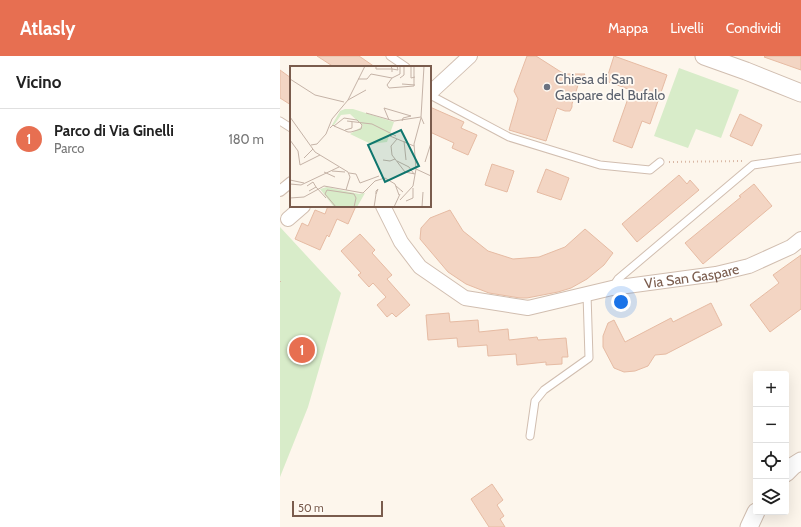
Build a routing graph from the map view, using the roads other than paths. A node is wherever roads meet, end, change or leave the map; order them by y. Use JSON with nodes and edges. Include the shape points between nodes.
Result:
{"nodes":[{"id":1,"x":390,"y":56,"type":"edge"},
{"id":2,"x":470,"y":56,"type":"edge"},
{"id":3,"x":704,"y":56,"type":"edge"},
{"id":4,"x":405,"y":66,"type":"edge"},
{"id":5,"x":432,"y":90,"type":"edge"},
{"id":6,"x":801,"y":93,"type":"edge"},
{"id":7,"x":280,"y":121,"type":"edge"},
{"id":8,"x":290,"y":127,"type":"edge"},
{"id":9,"x":801,"y":158,"type":"edge"},
{"id":10,"x":660,"y":162,"type":"road end"},
{"id":11,"x":290,"y":183,"type":"edge"},
{"id":12,"x":280,"y":191,"type":"edge"},
{"id":13,"x":302,"y":207,"type":"edge"},
{"id":14,"x":383,"y":207,"type":"edge"},
{"id":15,"x":288,"y":219,"type":"dead end"},
{"id":16,"x":801,"y":239,"type":"edge"},
{"id":17,"x":612,"y":288,"type":"junction"},
{"id":18,"x":587,"y":294,"type":"junction"},
{"id":19,"x":530,"y":436,"type":"dead end"},
{"id":20,"x":801,"y":460,"type":"edge"},
{"id":21,"x":789,"y":470,"type":"edge"},
{"id":22,"x":755,"y":515,"type":"edge"},
{"id":23,"x":749,"y":527,"type":"edge"}],
"edges":[{"from":1,"to":4,"type":"lane"},
{"from":2,"to":5,"type":"street"},
{"from":3,"to":6,"type":"street"},
{"from":5,"to":10,"type":"lane","via":[[509,137],[600,165],[650,170]]},
{"from":7,"to":8,"type":"lane"},
{"from":9,"to":17,"type":"lane","via":[[753,165],[618,279]]},
{"from":11,"to":12,"type":"street"},
{"from":13,"to":15,"type":"street"},
{"from":14,"to":18,"type":"street","name":"Via San Gaspare","via":[[401,242],[420,267],[465,298],[528,308]]},
{"from":16,"to":17,"type":"street","name":"Via San Gaspare","via":[[791,247],[749,266],[716,274]]},
{"from":17,"to":18,"type":"street","name":"Via San Gaspare"},
{"from":18,"to":19,"type":"lane","via":[[589,358],[544,390],[535,401]]},
{"from":20,"to":21,"type":"street"},
{"from":22,"to":23,"type":"street"}]}
